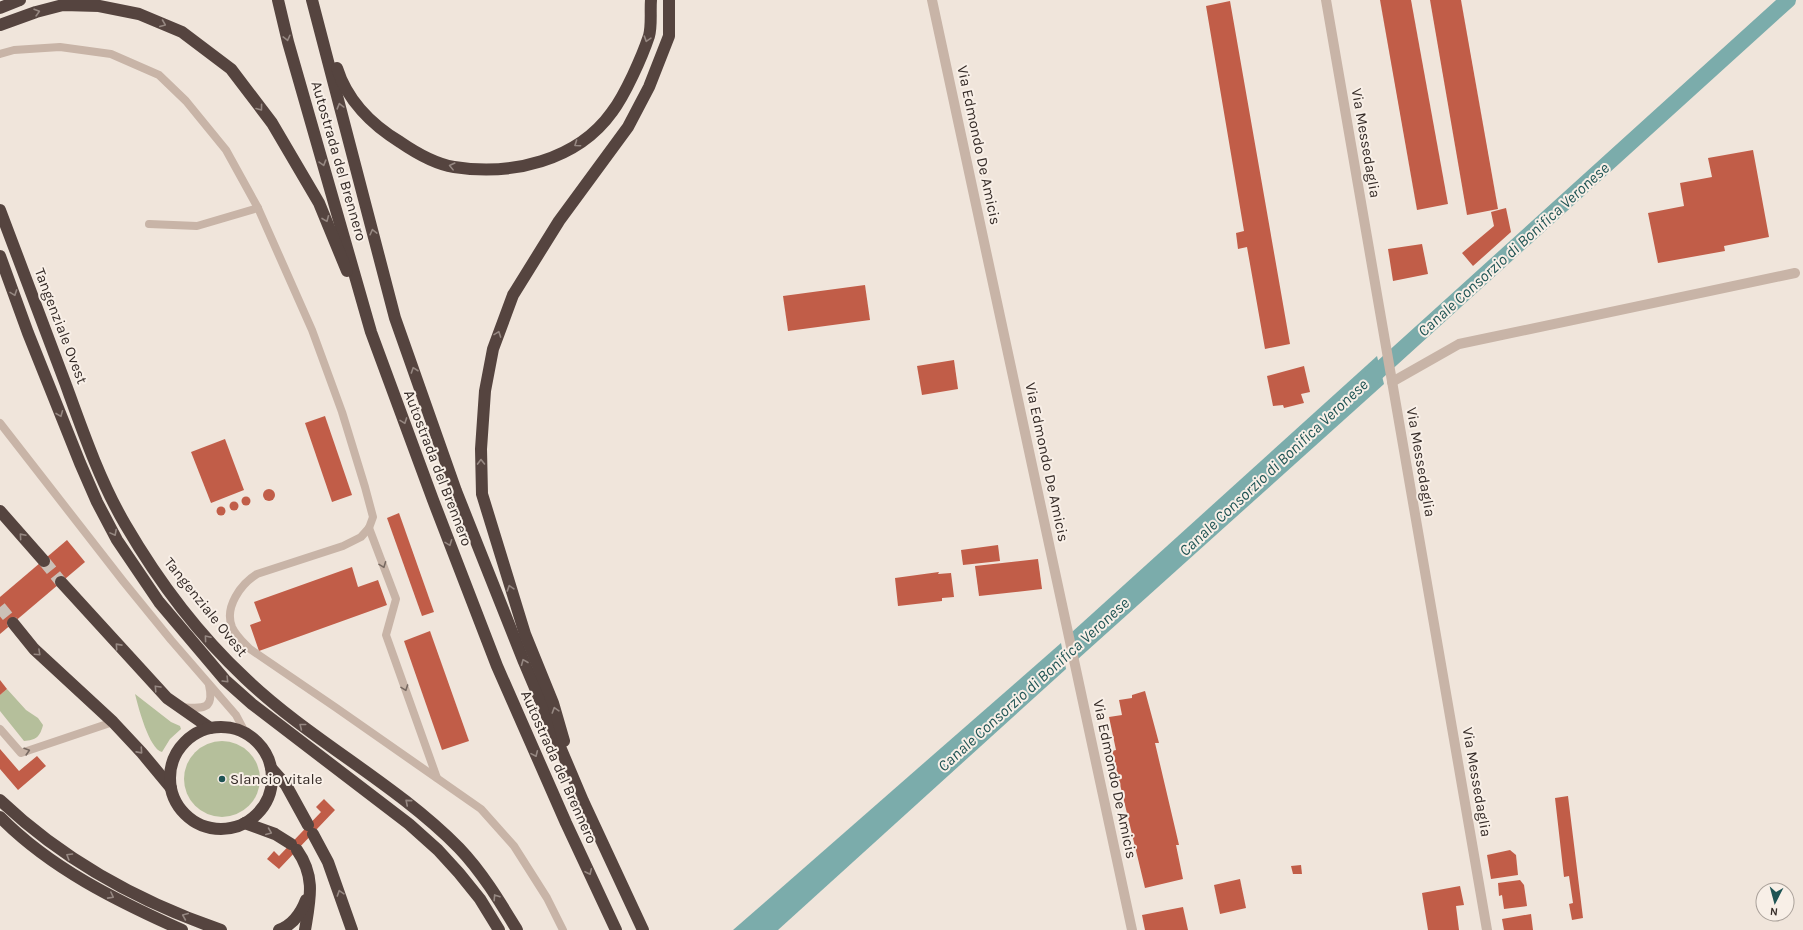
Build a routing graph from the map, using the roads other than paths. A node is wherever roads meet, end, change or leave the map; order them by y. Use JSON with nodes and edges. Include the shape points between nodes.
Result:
{"nodes":[{"id":1,"x":20,"y":0,"type":"edge"},
{"id":2,"x":278,"y":0,"type":"edge"},
{"id":3,"x":312,"y":0,"type":"edge"},
{"id":4,"x":316,"y":0,"type":"edge"},
{"id":5,"x":651,"y":0,"type":"edge"},
{"id":6,"x":669,"y":0,"type":"edge"},
{"id":7,"x":932,"y":0,"type":"edge"},
{"id":8,"x":1326,"y":0,"type":"edge"},
{"id":9,"x":0,"y":8,"type":"edge"},
{"id":10,"x":0,"y":25,"type":"edge"},
{"id":11,"x":0,"y":54,"type":"edge"},
{"id":12,"x":258,"y":208,"type":"junction"},
{"id":13,"x":0,"y":210,"type":"edge"},
{"id":14,"x":149,"y":224,"type":"dead end"},
{"id":15,"x":0,"y":256,"type":"edge"},
{"id":16,"x":1795,"y":273,"type":"dead end"},
{"id":17,"x":371,"y":332,"type":"junction"},
{"id":18,"x":1392,"y":382,"type":"junction"},
{"id":19,"x":0,"y":423,"type":"edge"},
{"id":20,"x":0,"y":511,"type":"edge"},
{"id":21,"x":370,"y":528,"type":"junction"},
{"id":22,"x":44,"y":561,"type":"tunnel mouth"},
{"id":23,"x":61,"y":582,"type":"tunnel mouth"},
{"id":24,"x":13,"y":623,"type":"tunnel mouth"},
{"id":25,"x":209,"y":684,"type":"junction"},
{"id":26,"x":177,"y":706,"type":"junction"},
{"id":27,"x":113,"y":722,"type":"junction"},
{"id":28,"x":210,"y":728,"type":"junction"},
{"id":29,"x":0,"y":729,"type":"edge"},
{"id":30,"x":246,"y":734,"type":"junction"},
{"id":31,"x":271,"y":768,"type":"junction"},
{"id":32,"x":437,"y":778,"type":"junction"},
{"id":33,"x":171,"y":788,"type":"junction"},
{"id":34,"x":0,"y":800,"type":"edge"},
{"id":35,"x":582,"y":801,"type":"junction"},
{"id":36,"x":0,"y":817,"type":"edge"},
{"id":37,"x":245,"y":823,"type":"junction"},
{"id":38,"x":311,"y":890,"type":"junction"},
{"id":39,"x":182,"y":930,"type":"edge"},
{"id":40,"x":221,"y":930,"type":"edge"},
{"id":41,"x":279,"y":930,"type":"edge"},
{"id":42,"x":305,"y":930,"type":"edge"},
{"id":43,"x":352,"y":930,"type":"edge"},
{"id":44,"x":498,"y":930,"type":"edge"},
{"id":45,"x":516,"y":930,"type":"edge"},
{"id":46,"x":563,"y":930,"type":"edge"},
{"id":47,"x":616,"y":930,"type":"edge"},
{"id":48,"x":643,"y":930,"type":"edge"},
{"id":49,"x":1132,"y":930,"type":"edge"},
{"id":50,"x":1487,"y":930,"type":"edge"}],
"edges":[{"from":1,"to":9,"type":"highway"},
{"from":2,"to":17,"type":"highway","name":"Autostrada del Brennero","one_way":true},
{"from":35,"to":3,"type":"highway","name":"Autostrada del Brennero","one_way":true,"via":[[456,490],[395,318]]},
{"from":5,"to":4,"type":"highway","one_way":true,"via":[[649,35],[629,84],[612,113],[591,135],[565,153],[513,169],[484,170],[453,167],[420,155],[383,132],[359,109],[340,78]]},
{"from":35,"to":6,"type":"highway","one_way":true,"via":[[553,703],[525,634],[482,494],[481,449],[485,391],[493,348],[513,295],[559,221],[628,127],[649,87],[669,36]]},
{"from":7,"to":49,"type":"street","name":"Via Edmondo De Amicis"},
{"from":8,"to":18,"type":"street","name":"Via Messedaglia"},
{"from":10,"to":17,"type":"highway","one_way":true,"via":[[63,5],[99,6],[139,14],[182,32],[231,69],[272,123],[319,203]]},
{"from":11,"to":12,"type":"lane","via":[[14,50],[60,47],[111,54],[159,75],[186,101],[226,150]]},
{"from":12,"to":14,"type":"lane","via":[[196,226]]},
{"from":12,"to":21,"type":"lane","via":[[312,330],[342,412],[373,517]]},
{"from":45,"to":13,"type":"highway","name":"Tangenziale Ovest","one_way":true,"via":[[486,882],[461,850],[403,798],[317,738],[249,682],[212,643],[161,579],[124,522],[107,486]]},
{"from":15,"to":44,"type":"highway","one_way":true,"via":[[97,502],[117,540],[159,602],[225,680],[252,704],[409,824],[438,850],[480,899]]},
{"from":16,"to":18,"type":"street","via":[[1458,344]]},
{"from":17,"to":47,"type":"highway","name":"Autostrada del Brennero","one_way":true,"via":[[432,500],[497,666]]},
{"from":18,"to":50,"type":"street","name":"Via Messedaglia"},
{"from":19,"to":25,"type":"lane","via":[[128,587]]},
{"from":22,"to":20,"type":"highway","one_way":true},
{"from":21,"to":32,"type":"lane","one_way":true,"via":[[396,599],[386,635]]},
{"from":21,"to":32,"type":"lane","via":[[361,537],[343,546],[256,574],[246,580],[234,601],[232,625],[250,649]]},
{"from":26,"to":23,"type":"highway","one_way":true,"via":[[144,674]]},
{"from":24,"to":27,"type":"highway","one_way":true,"via":[[34,649]]},
{"from":25,"to":26,"type":"lane","via":[[212,697],[207,706]]},
{"from":25,"to":30,"type":"lane","via":[[236,715]]},
{"from":26,"to":28,"type":"highway"},
{"from":29,"to":27,"type":"lane","one_way":true,"via":[[21,753]]},
{"from":27,"to":33,"type":"highway","one_way":true},
{"from":28,"to":30,"type":"highway","via":[[223,727]]},
{"from":28,"to":33,"type":"highway","via":[[189,738],[181,746],[171,767]]},
{"from":30,"to":31,"type":"highway","via":[[259,744]]},
{"from":31,"to":37,"type":"highway","via":[[270,794],[264,806]]},
{"from":43,"to":31,"type":"highway","one_way":true,"via":[[328,862],[286,785]]},
{"from":32,"to":46,"type":"lane","via":[[481,810],[514,846],[547,898]]},
{"from":33,"to":37,"type":"highway","via":[[180,808],[196,823],[219,829]]},
{"from":40,"to":34,"type":"highway","one_way":true,"via":[[141,896],[79,862],[62,852]]},
{"from":35,"to":48,"type":"highway","name":"Autostrada del Brennero"},
{"from":36,"to":39,"type":"highway","one_way":true,"via":[[35,847],[98,890]]},
{"from":37,"to":38,"type":"highway","one_way":true,"via":[[275,834],[294,847],[306,862]]},
{"from":38,"to":41,"type":"highway","via":[[302,910],[294,920]]},
{"from":38,"to":42,"type":"highway"}]}
